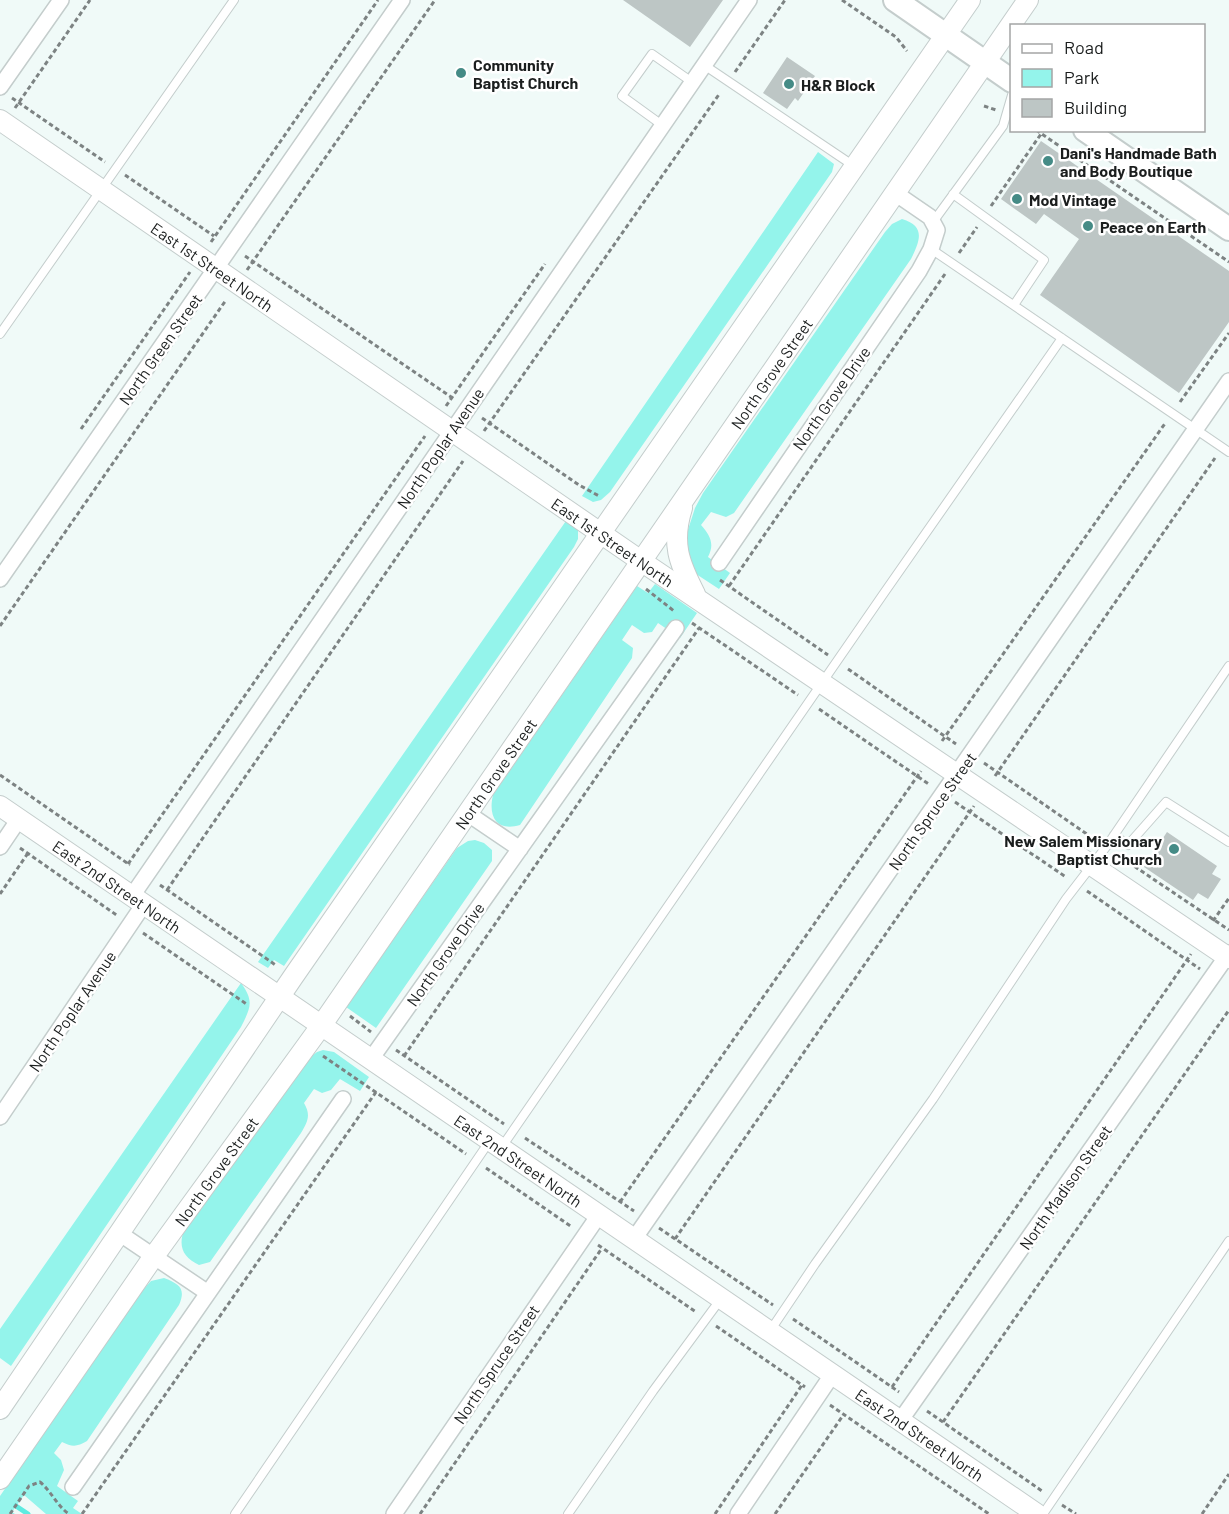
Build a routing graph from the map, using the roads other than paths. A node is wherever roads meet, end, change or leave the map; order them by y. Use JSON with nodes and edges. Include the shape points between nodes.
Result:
{"nodes":[{"id":1,"x":61,"y":0,"type":"edge"},
{"id":2,"x":234,"y":0,"type":"edge"},
{"id":3,"x":402,"y":0,"type":"edge"},
{"id":4,"x":749,"y":0,"type":"edge"},
{"id":5,"x":895,"y":0,"type":"edge"},
{"id":6,"x":970,"y":0,"type":"edge"},
{"id":7,"x":1028,"y":0,"type":"edge"},
{"id":8,"x":1011,"y":24,"type":"edge"},
{"id":9,"x":1010,"y":26,"type":"edge"},
{"id":10,"x":945,"y":35,"type":"junction"},
{"id":11,"x":985,"y":62,"type":"junction"},
{"id":12,"x":704,"y":65,"type":"junction"},
{"id":13,"x":1010,"y":80,"type":"edge"},
{"id":14,"x":692,"y":82,"type":"junction"},
{"id":15,"x":0,"y":87,"type":"edge"},
{"id":16,"x":1010,"y":99,"type":"edge"},
{"id":17,"x":1,"y":121,"type":"edge"},
{"id":18,"x":662,"y":125,"type":"junction"},
{"id":19,"x":1087,"y":132,"type":"edge"},
{"id":20,"x":854,"y":166,"type":"junction"},
{"id":21,"x":101,"y":190,"type":"junction"},
{"id":22,"x":895,"y":193,"type":"junction"},
{"id":23,"x":953,"y":194,"type":"junction"},
{"id":24,"x":935,"y":226,"type":"junction"},
{"id":25,"x":1229,"y":229,"type":"edge"},
{"id":26,"x":931,"y":249,"type":"junction"},
{"id":27,"x":216,"y":270,"type":"junction"},
{"id":28,"x":1014,"y":305,"type":"junction"},
{"id":29,"x":0,"y":334,"type":"edge"},
{"id":30,"x":1062,"y":338,"type":"junction"},
{"id":31,"x":1229,"y":381,"type":"edge"},
{"id":32,"x":452,"y":430,"type":"junction"},
{"id":33,"x":1196,"y":430,"type":"junction"},
{"id":34,"x":1226,"y":450,"type":"edge"},
{"id":35,"x":687,"y":493,"type":"junction"},
{"id":36,"x":600,"y":533,"type":"junction"},
{"id":37,"x":641,"y":561,"type":"junction"},
{"id":38,"x":717,"y":570,"type":"road end"},
{"id":39,"x":0,"y":579,"type":"edge"},
{"id":40,"x":696,"y":597,"type":"junction"},
{"id":41,"x":676,"y":628,"type":"dead end"},
{"id":42,"x":1229,"y":666,"type":"edge"},
{"id":43,"x":823,"y":683,"type":"junction"},
{"id":44,"x":957,"y":774,"type":"junction"},
{"id":45,"x":0,"y":806,"type":"edge"},
{"id":46,"x":467,"y":813,"type":"junction"},
{"id":47,"x":19,"y":819,"type":"junction"},
{"id":48,"x":1114,"y":835,"type":"junction"},
{"id":49,"x":1229,"y":842,"type":"edge"},
{"id":50,"x":0,"y":847,"type":"edge"},
{"id":51,"x":520,"y":849,"type":"junction"},
{"id":52,"x":1093,"y":866,"type":"junction"},
{"id":53,"x":138,"y":900,"type":"junction"},
{"id":54,"x":1228,"y":956,"type":"edge"},
{"id":55,"x":279,"y":997,"type":"junction"},
{"id":56,"x":321,"y":1026,"type":"junction"},
{"id":57,"x":371,"y":1059,"type":"junction"},
{"id":58,"x":343,"y":1099,"type":"dead end"},
{"id":59,"x":0,"y":1117,"type":"edge"},
{"id":60,"x":495,"y":1144,"type":"junction"},
{"id":61,"x":598,"y":1215,"type":"junction"},
{"id":62,"x":119,"y":1233,"type":"junction"},
{"id":63,"x":634,"y":1239,"type":"junction"},
{"id":64,"x":1229,"y":1241,"type":"edge"},
{"id":65,"x":154,"y":1257,"type":"junction"},
{"id":66,"x":208,"y":1293,"type":"junction"},
{"id":67,"x":721,"y":1299,"type":"junction"},
{"id":68,"x":769,"y":1332,"type":"junction"},
{"id":69,"x":832,"y":1375,"type":"junction"},
{"id":70,"x":0,"y":1409,"type":"edge"},
{"id":71,"x":900,"y":1421,"type":"junction"},
{"id":72,"x":0,"y":1479,"type":"edge"},
{"id":73,"x":73,"y":1487,"type":"dead end"},
{"id":74,"x":235,"y":1514,"type":"edge"},
{"id":75,"x":394,"y":1514,"type":"edge"},
{"id":76,"x":568,"y":1514,"type":"edge"},
{"id":77,"x":738,"y":1514,"type":"edge"},
{"id":78,"x":1037,"y":1514,"type":"edge"},
{"id":79,"x":1043,"y":1514,"type":"edge"}],
"edges":[{"from":1,"to":15,"type":"street"},
{"from":2,"to":21,"type":"lane"},
{"from":3,"to":27,"type":"street","name":"North Green Street"},
{"from":4,"to":12,"type":"street","name":"North Poplar Avenue"},
{"from":5,"to":10,"type":"main road"},
{"from":6,"to":10,"type":"street"},
{"from":7,"to":8,"type":"street","name":"North Grove Street"},
{"from":9,"to":11,"type":"street","name":"North Grove Street"},
{"from":10,"to":11,"type":"main road"},
{"from":10,"to":20,"type":"street"},
{"from":11,"to":13,"type":"main road"},
{"from":11,"to":22,"type":"street","name":"North Grove Street"},
{"from":12,"to":14,"type":"street","name":"North Poplar Avenue"},
{"from":12,"to":20,"type":"lane"},
{"from":14,"to":18,"type":"street","name":"North Poplar Avenue"},
{"from":14,"to":18,"type":"lane","via":[[652,54],[622,96]]},
{"from":16,"to":23,"type":"lane","via":[[1003,126]]},
{"from":17,"to":21,"type":"street","name":"East 1st Street North"},
{"from":18,"to":32,"type":"street","name":"North Poplar Avenue"},
{"from":19,"to":25,"type":"main road"},
{"from":20,"to":36,"type":"street"},
{"from":21,"to":27,"type":"street","name":"East 1st Street North"},
{"from":21,"to":29,"type":"lane"},
{"from":22,"to":24,"type":"street","via":[[930,217]]},
{"from":22,"to":35,"type":"street","name":"North Grove Street"},
{"from":23,"to":24,"type":"lane"},
{"from":23,"to":28,"type":"lane","via":[[1044,260]]},
{"from":24,"to":26,"type":"street","name":"North Grove Drive"},
{"from":26,"to":28,"type":"lane"},
{"from":26,"to":38,"type":"street","name":"North Grove Drive"},
{"from":27,"to":32,"type":"street","name":"East 1st Street North"},
{"from":27,"to":39,"type":"street","name":"North Green Street"},
{"from":28,"to":30,"type":"lane"},
{"from":30,"to":33,"type":"lane"},
{"from":30,"to":43,"type":"lane"},
{"from":31,"to":33,"type":"street","name":"North Spruce Street"},
{"from":32,"to":36,"type":"street","name":"East 1st Street North"},
{"from":32,"to":53,"type":"street","name":"North Poplar Avenue"},
{"from":33,"to":34,"type":"lane"},
{"from":33,"to":44,"type":"street","name":"North Spruce Street"},
{"from":35,"to":37,"type":"street","name":"North Grove Street"},
{"from":35,"to":40,"type":"street","via":[[676,537],[680,566]]},
{"from":36,"to":37,"type":"street","name":"East 1st Street North"},
{"from":36,"to":55,"type":"street"},
{"from":37,"to":40,"type":"street","name":"East 1st Street North"},
{"from":37,"to":46,"type":"street","name":"North Grove Street"},
{"from":40,"to":43,"type":"street","name":"East 1st Street North"},
{"from":41,"to":51,"type":"street","name":"North Grove Drive"},
{"from":42,"to":48,"type":"lane"},
{"from":43,"to":44,"type":"street","name":"East 1st Street North"},
{"from":43,"to":60,"type":"lane","via":[[514,1130]]},
{"from":44,"to":52,"type":"street","name":"East 1st Street North"},
{"from":44,"to":63,"type":"street","name":"North Spruce Street"},
{"from":45,"to":47,"type":"street","name":"East 2nd Street North"},
{"from":46,"to":51,"type":"street"},
{"from":46,"to":56,"type":"street","name":"North Grove Street"},
{"from":47,"to":50,"type":"street"},
{"from":47,"to":53,"type":"street","name":"East 2nd Street North"},
{"from":48,"to":49,"type":"lane","via":[[1128,845],[1166,802]]},
{"from":48,"to":52,"type":"lane"},
{"from":51,"to":57,"type":"street","name":"North Grove Drive"},
{"from":52,"to":54,"type":"street","name":"East 1st Street North"},
{"from":52,"to":68,"type":"lane","via":[[1066,899],[939,1090]]},
{"from":53,"to":55,"type":"street","name":"East 2nd Street North"},
{"from":53,"to":59,"type":"street","name":"North Poplar Avenue"},
{"from":54,"to":71,"type":"street","name":"North Madison Street"},
{"from":55,"to":56,"type":"street","name":"East 2nd Street North"},
{"from":55,"to":62,"type":"street"},
{"from":56,"to":57,"type":"street","name":"East 2nd Street North"},
{"from":56,"to":65,"type":"street","name":"North Grove Street"},
{"from":57,"to":60,"type":"street","name":"East 2nd Street North"},
{"from":58,"to":66,"type":"street"},
{"from":60,"to":61,"type":"street","name":"East 2nd Street North"},
{"from":60,"to":74,"type":"lane","via":[[476,1161]]},
{"from":61,"to":63,"type":"street","name":"East 2nd Street North"},
{"from":61,"to":75,"type":"street","name":"North Spruce Street"},
{"from":62,"to":65,"type":"street"},
{"from":62,"to":70,"type":"street"},
{"from":63,"to":67,"type":"street","name":"East 2nd Street North"},
{"from":64,"to":79,"type":"lane"},
{"from":65,"to":66,"type":"street"},
{"from":65,"to":72,"type":"street","name":"North Grove Street"},
{"from":66,"to":73,"type":"street"},
{"from":67,"to":68,"type":"street","name":"East 2nd Street North"},
{"from":67,"to":76,"type":"lane"},
{"from":68,"to":69,"type":"street","name":"East 2nd Street North"},
{"from":69,"to":71,"type":"street","name":"East 2nd Street North"},
{"from":69,"to":77,"type":"street"},
{"from":71,"to":78,"type":"street","name":"East 2nd Street North"}]}
